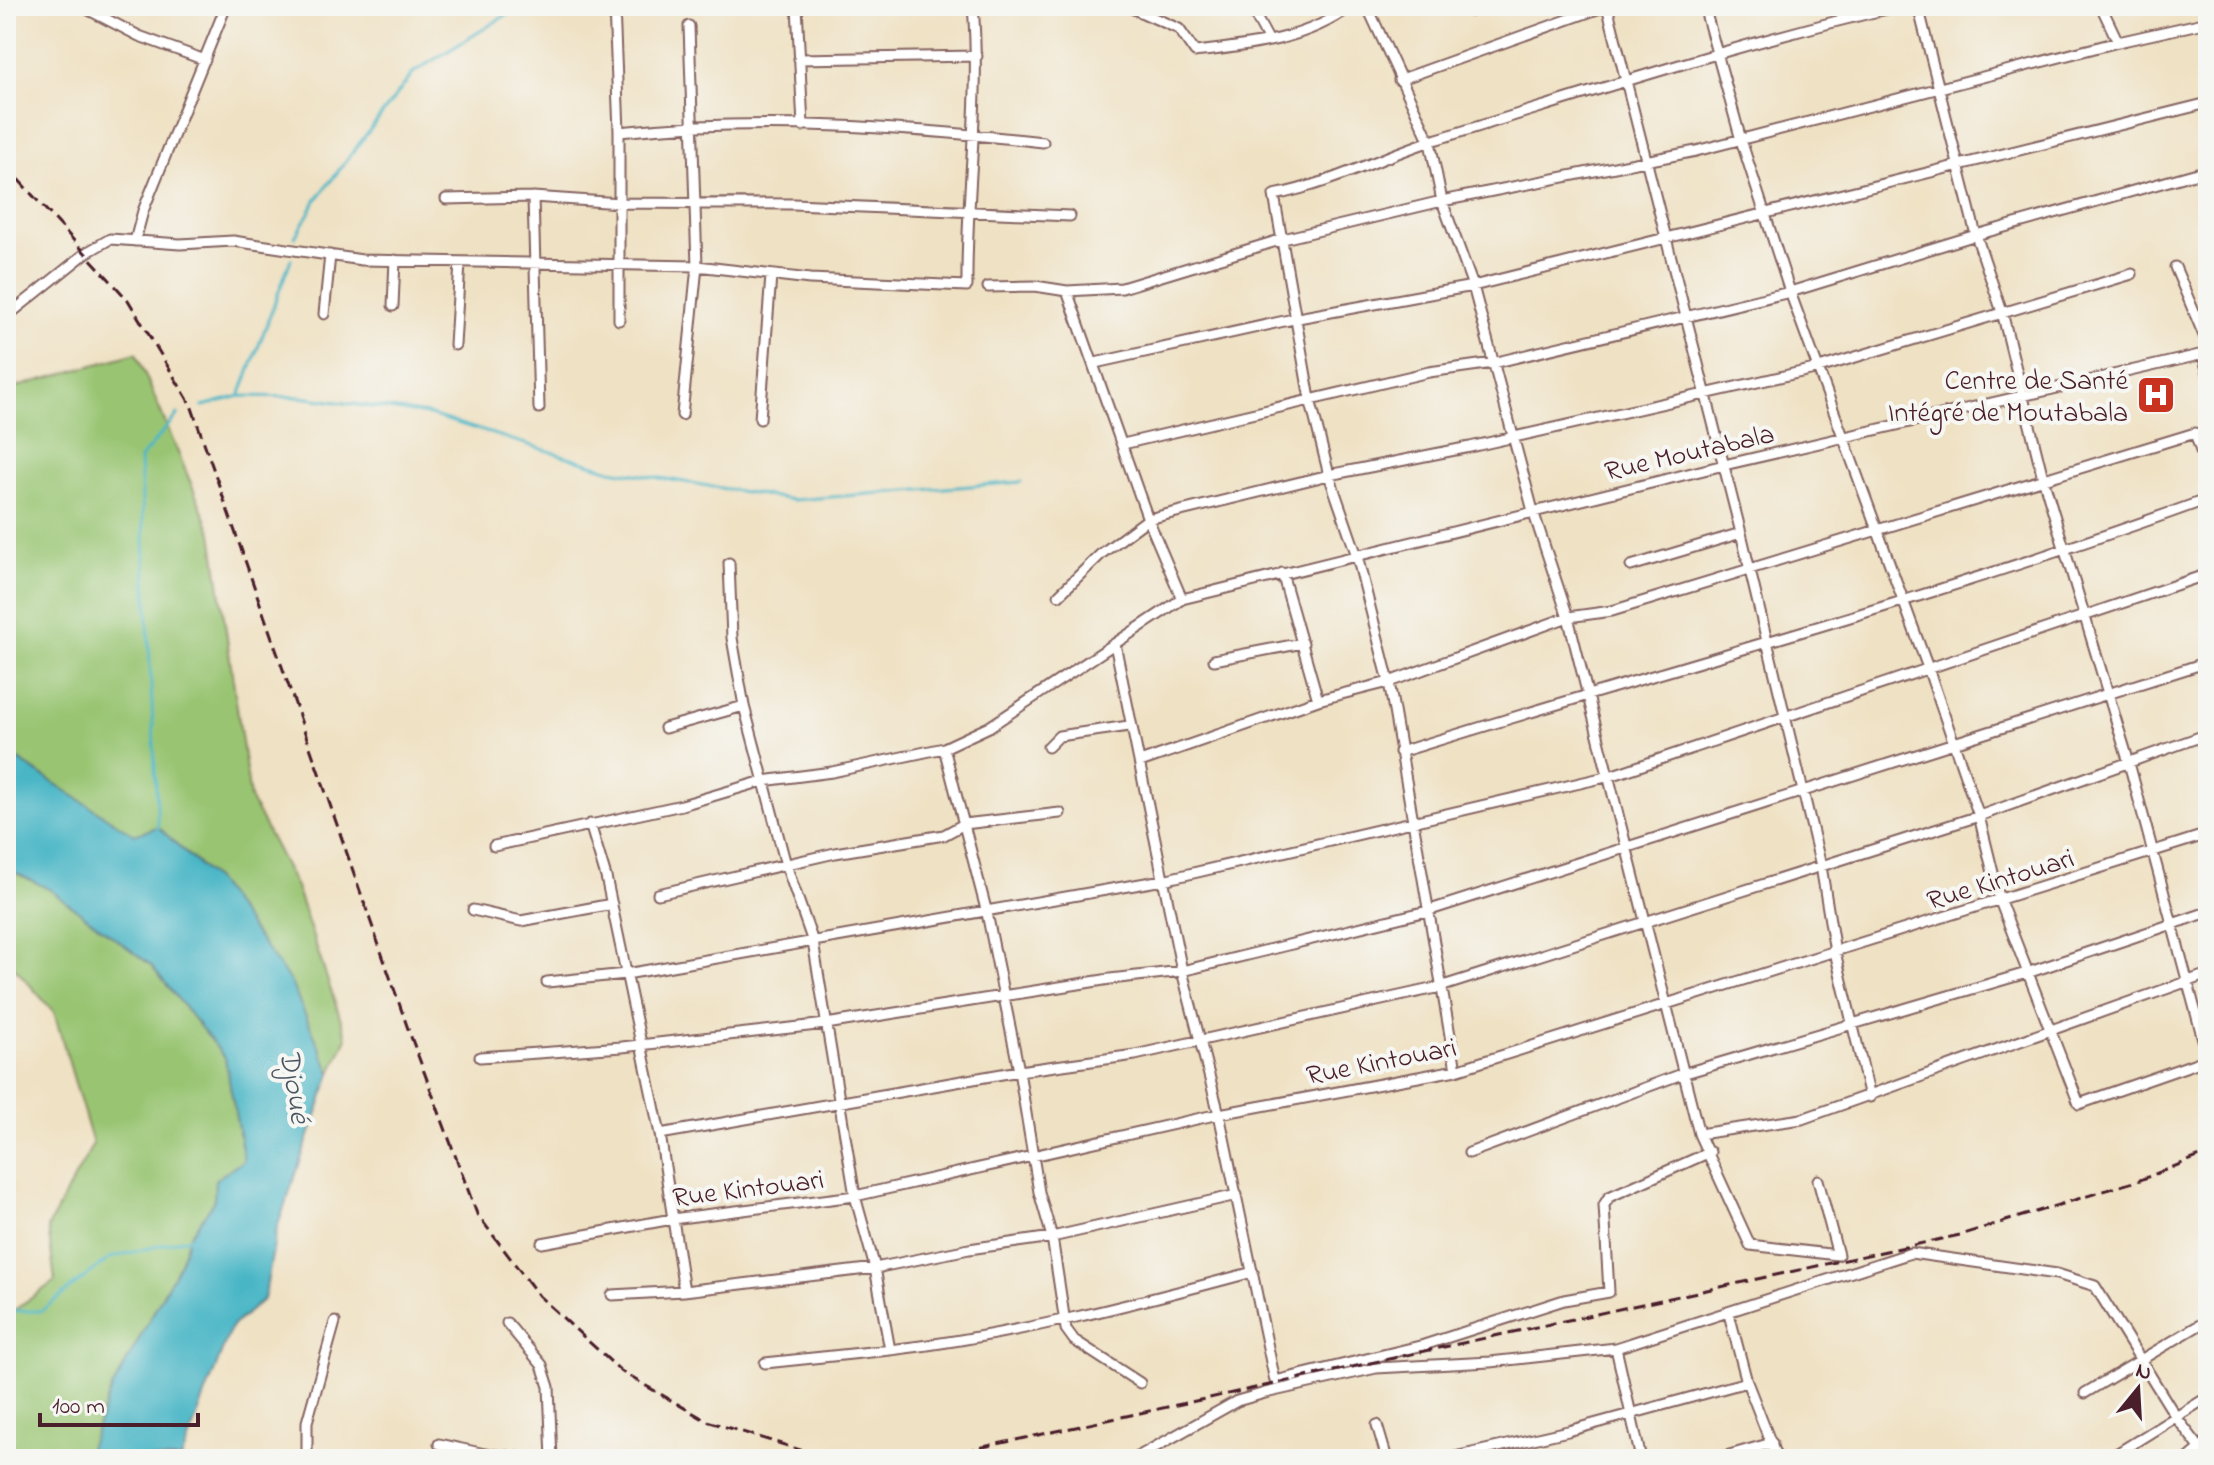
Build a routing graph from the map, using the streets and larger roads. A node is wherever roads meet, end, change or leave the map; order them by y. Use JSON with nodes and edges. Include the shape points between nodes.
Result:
{"nodes":[{"id":1,"x":81,"y":6,"type":"edge"},
{"id":2,"x":226,"y":6,"type":"edge"},
{"id":3,"x":614,"y":6,"type":"edge"},
{"id":4,"x":797,"y":6,"type":"edge"},
{"id":5,"x":973,"y":6,"type":"edge"},
{"id":6,"x":1127,"y":6,"type":"edge"},
{"id":7,"x":1250,"y":6,"type":"edge"},
{"id":8,"x":1351,"y":6,"type":"edge"},
{"id":9,"x":1367,"y":6,"type":"edge"},
{"id":10,"x":1606,"y":6,"type":"edge"},
{"id":11,"x":1704,"y":6,"type":"edge"},
{"id":12,"x":1900,"y":6,"type":"edge"},
{"id":13,"x":1918,"y":6,"type":"edge"},
{"id":14,"x":2101,"y":6,"type":"edge"},
{"id":15,"x":2208,"y":22,"type":"edge"},
{"id":16,"x":689,"y":26,"type":"dead end"},
{"id":17,"x":1269,"y":41,"type":"junction"},
{"id":18,"x":2118,"y":42,"type":"junction"},
{"id":19,"x":1718,"y":54,"type":"junction"},
{"id":20,"x":977,"y":56,"type":"junction"},
{"id":21,"x":799,"y":59,"type":"junction"},
{"id":22,"x":205,"y":60,"type":"junction"},
{"id":23,"x":1399,"y":80,"type":"junction"},
{"id":24,"x":1628,"y":81,"type":"junction"},
{"id":25,"x":1939,"y":91,"type":"junction"},
{"id":26,"x":2208,"y":103,"type":"edge"},
{"id":27,"x":693,"y":124,"type":"junction"},
{"id":28,"x":803,"y":126,"type":"junction"},
{"id":29,"x":619,"y":132,"type":"junction"},
{"id":30,"x":971,"y":135,"type":"junction"},
{"id":31,"x":1741,"y":140,"type":"junction"},
{"id":32,"x":1043,"y":142,"type":"dead end"},
{"id":33,"x":1430,"y":142,"type":"junction"},
{"id":34,"x":1646,"y":162,"type":"junction"},
{"id":35,"x":1958,"y":165,"type":"junction"},
{"id":36,"x":2208,"y":170,"type":"edge"},
{"id":37,"x":533,"y":197,"type":"junction"},
{"id":38,"x":446,"y":199,"type":"dead end"},
{"id":39,"x":1442,"y":201,"type":"junction"},
{"id":40,"x":620,"y":203,"type":"junction"},
{"id":41,"x":695,"y":203,"type":"junction"},
{"id":42,"x":966,"y":211,"type":"junction"},
{"id":43,"x":1764,"y":213,"type":"junction"},
{"id":44,"x":1070,"y":216,"type":"dead end"},
{"id":45,"x":1976,"y":235,"type":"junction"},
{"id":46,"x":1664,"y":238,"type":"junction"},
{"id":47,"x":1283,"y":239,"type":"junction"},
{"id":48,"x":135,"y":241,"type":"junction"},
{"id":49,"x":330,"y":255,"type":"junction"},
{"id":50,"x":395,"y":260,"type":"junction"},
{"id":51,"x":460,"y":263,"type":"junction"},
{"id":52,"x":538,"y":263,"type":"junction"},
{"id":53,"x":619,"y":265,"type":"junction"},
{"id":54,"x":697,"y":266,"type":"junction"},
{"id":55,"x":2175,"y":267,"type":"dead end"},
{"id":56,"x":2132,"y":274,"type":"dead end"},
{"id":57,"x":771,"y":276,"type":"junction"},
{"id":58,"x":1473,"y":286,"type":"junction"},
{"id":59,"x":988,"y":287,"type":"dead end"},
{"id":60,"x":1067,"y":291,"type":"junction"},
{"id":61,"x":1790,"y":292,"type":"junction"},
{"id":62,"x":393,"y":306,"type":"dead end"},
{"id":63,"x":2002,"y":312,"type":"junction"},
{"id":64,"x":324,"y":314,"type":"dead end"},
{"id":65,"x":1689,"y":316,"type":"junction"},
{"id":66,"x":6,"y":317,"type":"edge"},
{"id":67,"x":1298,"y":318,"type":"junction"},
{"id":68,"x":619,"y":320,"type":"dead end"},
{"id":69,"x":455,"y":345,"type":"dead end"},
{"id":70,"x":2206,"y":351,"type":"edge"},
{"id":71,"x":1095,"y":363,"type":"junction"},
{"id":72,"x":1493,"y":363,"type":"junction"},
{"id":73,"x":1819,"y":368,"type":"junction"},
{"id":74,"x":2208,"y":373,"type":"edge"},
{"id":75,"x":1707,"y":395,"type":"junction"},
{"id":76,"x":2022,"y":395,"type":"junction"},
{"id":77,"x":1310,"y":399,"type":"junction"},
{"id":78,"x":539,"y":408,"type":"dead end"},
{"id":79,"x":682,"y":415,"type":"dead end"},
{"id":80,"x":760,"y":419,"type":"dead end"},
{"id":81,"x":1513,"y":436,"type":"junction"},
{"id":82,"x":1844,"y":438,"type":"junction"},
{"id":83,"x":1123,"y":444,"type":"junction"},
{"id":84,"x":1724,"y":465,"type":"junction"},
{"id":85,"x":2208,"y":472,"type":"edge"},
{"id":86,"x":1329,"y":475,"type":"junction"},
{"id":87,"x":2043,"y":478,"type":"junction"},
{"id":88,"x":2208,"y":499,"type":"edge"},
{"id":89,"x":1533,"y":511,"type":"junction"},
{"id":90,"x":1148,"y":519,"type":"junction"},
{"id":91,"x":1876,"y":529,"type":"junction"},
{"id":92,"x":1741,"y":533,"type":"junction"},
{"id":93,"x":2066,"y":549,"type":"junction"},
{"id":94,"x":1357,"y":556,"type":"junction"},
{"id":95,"x":729,"y":563,"type":"dead end"},
{"id":96,"x":1631,"y":566,"type":"dead end"},
{"id":97,"x":1749,"y":569,"type":"junction"},
{"id":98,"x":1282,"y":573,"type":"junction"},
{"id":99,"x":2208,"y":574,"type":"edge"},
{"id":100,"x":1059,"y":595,"type":"dead end"},
{"id":101,"x":1182,"y":599,"type":"junction"},
{"id":102,"x":1900,"y":599,"type":"junction"},
{"id":103,"x":1568,"y":617,"type":"junction"},
{"id":104,"x":2086,"y":617,"type":"junction"},
{"id":105,"x":1303,"y":643,"type":"junction"},
{"id":106,"x":1115,"y":644,"type":"junction"},
{"id":107,"x":1765,"y":644,"type":"junction"},
{"id":108,"x":1214,"y":660,"type":"dead end"},
{"id":109,"x":2208,"y":662,"type":"edge"},
{"id":110,"x":1928,"y":668,"type":"junction"},
{"id":111,"x":1389,"y":682,"type":"junction"},
{"id":112,"x":2108,"y":692,"type":"junction"},
{"id":113,"x":1588,"y":694,"type":"junction"},
{"id":114,"x":1318,"y":700,"type":"junction"},
{"id":115,"x":744,"y":706,"type":"junction"},
{"id":116,"x":1783,"y":719,"type":"junction"},
{"id":117,"x":1129,"y":726,"type":"junction"},
{"id":118,"x":665,"y":728,"type":"dead end"},
{"id":119,"x":2208,"y":734,"type":"edge"},
{"id":120,"x":1954,"y":745,"type":"junction"},
{"id":121,"x":1048,"y":747,"type":"dead end"},
{"id":122,"x":944,"y":748,"type":"junction"},
{"id":123,"x":1400,"y":752,"type":"junction"},
{"id":124,"x":1140,"y":762,"type":"junction"},
{"id":125,"x":2129,"y":763,"type":"junction"},
{"id":126,"x":1610,"y":776,"type":"junction"},
{"id":127,"x":763,"y":781,"type":"junction"},
{"id":128,"x":1801,"y":792,"type":"junction"},
{"id":129,"x":1060,"y":813,"type":"dead end"},
{"id":130,"x":1979,"y":816,"type":"junction"},
{"id":131,"x":590,"y":824,"type":"junction"},
{"id":132,"x":964,"y":824,"type":"junction"},
{"id":133,"x":1412,"y":824,"type":"junction"},
{"id":134,"x":2208,"y":834,"type":"edge"},
{"id":135,"x":1628,"y":845,"type":"junction"},
{"id":136,"x":494,"y":846,"type":"dead end"},
{"id":137,"x":2151,"y":854,"type":"junction"},
{"id":138,"x":786,"y":865,"type":"junction"},
{"id":139,"x":1821,"y":866,"type":"junction"},
{"id":140,"x":1163,"y":880,"type":"junction"},
{"id":141,"x":658,"y":894,"type":"dead end"},
{"id":142,"x":2000,"y":901,"type":"junction"},
{"id":143,"x":612,"y":904,"type":"junction"},
{"id":144,"x":473,"y":910,"type":"dead end"},
{"id":145,"x":1427,"y":911,"type":"junction"},
{"id":146,"x":2208,"y":912,"type":"edge"},
{"id":147,"x":987,"y":913,"type":"junction"},
{"id":148,"x":1648,"y":922,"type":"junction"},
{"id":149,"x":2174,"y":925,"type":"junction"},
{"id":150,"x":813,"y":942,"type":"junction"},
{"id":151,"x":1835,"y":952,"type":"junction"},
{"id":152,"x":1182,"y":971,"type":"junction"},
{"id":153,"x":2030,"y":972,"type":"junction"},
{"id":154,"x":626,"y":974,"type":"junction"},
{"id":155,"x":2208,"y":974,"type":"edge"},
{"id":156,"x":2186,"y":981,"type":"junction"},
{"id":157,"x":547,"y":982,"type":"dead end"},
{"id":158,"x":1440,"y":987,"type":"junction"},
{"id":159,"x":1003,"y":995,"type":"junction"},
{"id":160,"x":1666,"y":1005,"type":"junction"},
{"id":161,"x":826,"y":1024,"type":"junction"},
{"id":162,"x":1854,"y":1024,"type":"junction"},
{"id":163,"x":2050,"y":1033,"type":"junction"},
{"id":164,"x":1201,"y":1041,"type":"junction"},
{"id":165,"x":641,"y":1045,"type":"junction"},
{"id":166,"x":480,"y":1057,"type":"dead end"},
{"id":167,"x":2208,"y":1058,"type":"edge"},
{"id":168,"x":1456,"y":1070,"type":"junction"},
{"id":169,"x":1019,"y":1071,"type":"junction"},
{"id":170,"x":1682,"y":1074,"type":"junction"},
{"id":171,"x":1870,"y":1097,"type":"junction"},
{"id":172,"x":842,"y":1100,"type":"junction"},
{"id":173,"x":1219,"y":1114,"type":"junction"},
{"id":174,"x":660,"y":1134,"type":"junction"},
{"id":175,"x":1699,"y":1134,"type":"junction"},
{"id":176,"x":1710,"y":1152,"type":"junction"},
{"id":177,"x":1469,"y":1153,"type":"dead end"},
{"id":178,"x":1032,"y":1156,"type":"junction"},
{"id":179,"x":1818,"y":1180,"type":"dead end"},
{"id":180,"x":1237,"y":1195,"type":"junction"},
{"id":181,"x":855,"y":1196,"type":"junction"},
{"id":182,"x":672,"y":1219,"type":"junction"},
{"id":183,"x":1052,"y":1237,"type":"junction"},
{"id":184,"x":542,"y":1243,"type":"dead end"},
{"id":185,"x":875,"y":1268,"type":"junction"},
{"id":186,"x":1253,"y":1272,"type":"junction"},
{"id":187,"x":684,"y":1291,"type":"junction"},
{"id":188,"x":612,"y":1295,"type":"dead end"},
{"id":189,"x":1729,"y":1314,"type":"junction"},
{"id":190,"x":1065,"y":1318,"type":"junction"},
{"id":191,"x":2208,"y":1320,"type":"edge"},
{"id":192,"x":335,"y":1322,"type":"dead end"},
{"id":193,"x":507,"y":1323,"type":"dead end"},
{"id":194,"x":1616,"y":1348,"type":"junction"},
{"id":195,"x":890,"y":1350,"type":"junction"},
{"id":196,"x":2139,"y":1361,"type":"junction"},
{"id":197,"x":765,"y":1363,"type":"dead end"},
{"id":198,"x":1747,"y":1382,"type":"junction"},
{"id":199,"x":1140,"y":1383,"type":"dead end"},
{"id":200,"x":2085,"y":1393,"type":"dead end"},
{"id":201,"x":2208,"y":1397,"type":"edge"},
{"id":202,"x":1633,"y":1413,"type":"junction"},
{"id":203,"x":2176,"y":1417,"type":"junction"},
{"id":204,"x":1377,"y":1425,"type":"dead end"},
{"id":205,"x":1772,"y":1443,"type":"junction"},
{"id":206,"x":439,"y":1444,"type":"dead end"},
{"id":207,"x":2204,"y":1445,"type":"edge"},
{"id":208,"x":307,"y":1459,"type":"edge"},
{"id":209,"x":535,"y":1459,"type":"edge"},
{"id":210,"x":552,"y":1459,"type":"edge"},
{"id":211,"x":1134,"y":1459,"type":"edge"},
{"id":212,"x":1387,"y":1459,"type":"edge"},
{"id":213,"x":1446,"y":1459,"type":"edge"},
{"id":214,"x":1641,"y":1459,"type":"edge"},
{"id":215,"x":1715,"y":1459,"type":"edge"},
{"id":216,"x":1777,"y":1459,"type":"edge"},
{"id":217,"x":2108,"y":1459,"type":"edge"},
{"id":218,"x":2188,"y":1459,"type":"edge"}],
"edges":[{"from":1,"to":22,"type":"street","via":[[139,36]]},
{"from":2,"to":22,"type":"street"},
{"from":3,"to":29,"type":"street"},
{"from":4,"to":21,"type":"street"},
{"from":5,"to":20,"type":"street"},
{"from":6,"to":17,"type":"street","via":[[1179,29],[1195,52]]},
{"from":7,"to":17,"type":"street"},
{"from":8,"to":17,"type":"street"},
{"from":9,"to":23,"type":"street"},
{"from":10,"to":23,"type":"street"},
{"from":10,"to":24,"type":"street"},
{"from":11,"to":19,"type":"street"},
{"from":12,"to":19,"type":"street"},
{"from":13,"to":25,"type":"street"},
{"from":14,"to":18,"type":"street"},
{"from":15,"to":18,"type":"street"},
{"from":16,"to":27,"type":"street"},
{"from":18,"to":25,"type":"street"},
{"from":19,"to":24,"type":"street"},
{"from":19,"to":31,"type":"street"},
{"from":20,"to":21,"type":"street"},
{"from":20,"to":30,"type":"street"},
{"from":21,"to":28,"type":"street"},
{"from":22,"to":48,"type":"street"},
{"from":23,"to":33,"type":"street"},
{"from":24,"to":33,"type":"street"},
{"from":24,"to":34,"type":"street"},
{"from":25,"to":31,"type":"street"},
{"from":25,"to":35,"type":"street"},
{"from":26,"to":35,"type":"street"},
{"from":27,"to":28,"type":"street"},
{"from":27,"to":29,"type":"street"},
{"from":27,"to":41,"type":"street"},
{"from":28,"to":30,"type":"street"},
{"from":29,"to":40,"type":"street"},
{"from":30,"to":32,"type":"street"},
{"from":30,"to":42,"type":"street"},
{"from":31,"to":34,"type":"street"},
{"from":31,"to":43,"type":"street"},
{"from":33,"to":39,"type":"street"},
{"from":33,"to":47,"type":"street","via":[[1319,186],[1274,195]]},
{"from":34,"to":39,"type":"street"},
{"from":34,"to":46,"type":"street"},
{"from":35,"to":43,"type":"street"},
{"from":35,"to":45,"type":"street"},
{"from":36,"to":45,"type":"street"},
{"from":37,"to":38,"type":"street"},
{"from":37,"to":40,"type":"street"},
{"from":37,"to":52,"type":"street"},
{"from":39,"to":47,"type":"street"},
{"from":39,"to":58,"type":"street"},
{"from":40,"to":41,"type":"street"},
{"from":40,"to":53,"type":"street"},
{"from":41,"to":42,"type":"street"},
{"from":41,"to":54,"type":"street"},
{"from":42,"to":44,"type":"street"},
{"from":42,"to":57,"type":"street","via":[[967,286]]},
{"from":43,"to":46,"type":"street"},
{"from":43,"to":61,"type":"street"},
{"from":45,"to":61,"type":"street"},
{"from":45,"to":63,"type":"street"},
{"from":46,"to":58,"type":"street"},
{"from":46,"to":65,"type":"street"},
{"from":47,"to":60,"type":"street","via":[[1122,288]]},
{"from":47,"to":67,"type":"street"},
{"from":48,"to":49,"type":"street","via":[[233,241]]},
{"from":48,"to":66,"type":"street","via":[[110,239],[86,253]]},
{"from":49,"to":50,"type":"street"},
{"from":49,"to":64,"type":"street"},
{"from":50,"to":51,"type":"street"},
{"from":50,"to":62,"type":"street"},
{"from":51,"to":52,"type":"street"},
{"from":51,"to":69,"type":"street"},
{"from":52,"to":53,"type":"street"},
{"from":52,"to":78,"type":"street","via":[[534,325]]},
{"from":53,"to":54,"type":"street"},
{"from":53,"to":68,"type":"street"},
{"from":54,"to":57,"type":"street"},
{"from":54,"to":79,"type":"street"},
{"from":55,"to":70,"type":"street"},
{"from":56,"to":63,"type":"street"},
{"from":57,"to":80,"type":"street"},
{"from":58,"to":67,"type":"street"},
{"from":58,"to":72,"type":"street"},
{"from":59,"to":60,"type":"street"},
{"from":60,"to":71,"type":"street"},
{"from":61,"to":65,"type":"street"},
{"from":61,"to":73,"type":"street"},
{"from":63,"to":73,"type":"street"},
{"from":63,"to":76,"type":"street"},
{"from":65,"to":72,"type":"street"},
{"from":65,"to":75,"type":"street"},
{"from":67,"to":71,"type":"street"},
{"from":67,"to":77,"type":"street"},
{"from":70,"to":74,"type":"street"},
{"from":70,"to":76,"type":"street","name":"Rue Moutabala"},
{"from":71,"to":83,"type":"street"},
{"from":72,"to":77,"type":"street"},
{"from":72,"to":81,"type":"street"},
{"from":73,"to":75,"type":"street"},
{"from":73,"to":82,"type":"street"},
{"from":75,"to":81,"type":"street"},
{"from":75,"to":84,"type":"street"},
{"from":76,"to":82,"type":"street","name":"Rue Moutabala"},
{"from":76,"to":87,"type":"street"},
{"from":77,"to":83,"type":"street"},
{"from":77,"to":86,"type":"street"},
{"from":81,"to":86,"type":"street"},
{"from":81,"to":89,"type":"street"},
{"from":82,"to":84,"type":"street","name":"Rue Moutabala"},
{"from":82,"to":91,"type":"street"},
{"from":83,"to":90,"type":"street"},
{"from":84,"to":89,"type":"street","name":"Rue Moutabala"},
{"from":84,"to":92,"type":"street"},
{"from":85,"to":87,"type":"street","via":[[2195,433]]},
{"from":86,"to":90,"type":"street"},
{"from":86,"to":94,"type":"street"},
{"from":87,"to":91,"type":"street"},
{"from":87,"to":93,"type":"street"},
{"from":88,"to":93,"type":"street"},
{"from":89,"to":94,"type":"street","name":"Rue Moutabala"},
{"from":89,"to":103,"type":"street"},
{"from":90,"to":100,"type":"street"},
{"from":90,"to":101,"type":"street"},
{"from":91,"to":97,"type":"street"},
{"from":91,"to":102,"type":"street"},
{"from":92,"to":96,"type":"street"},
{"from":92,"to":97,"type":"street"},
{"from":93,"to":102,"type":"street"},
{"from":93,"to":104,"type":"street"},
{"from":94,"to":98,"type":"street","name":"Rue Moutabala"},
{"from":94,"to":111,"type":"street"},
{"from":95,"to":115,"type":"street","via":[[732,638]]},
{"from":97,"to":103,"type":"street","via":[[1612,611]]},
{"from":97,"to":107,"type":"street"},
{"from":98,"to":101,"type":"street","name":"Rue Moutabala"},
{"from":98,"to":105,"type":"street"},
{"from":99,"to":104,"type":"street"},
{"from":101,"to":106,"type":"street","name":"Rue Moutabala"},
{"from":102,"to":107,"type":"street"},
{"from":102,"to":110,"type":"street"},
{"from":103,"to":111,"type":"street"},
{"from":103,"to":113,"type":"street"},
{"from":104,"to":110,"type":"street"},
{"from":104,"to":112,"type":"street"},
{"from":105,"to":108,"type":"street"},
{"from":105,"to":114,"type":"street"},
{"from":106,"to":117,"type":"street"},
{"from":106,"to":122,"type":"street","name":"Rue Moutabala","via":[[989,727]]},
{"from":107,"to":113,"type":"street"},
{"from":107,"to":116,"type":"street"},
{"from":109,"to":112,"type":"street"},
{"from":110,"to":116,"type":"street"},
{"from":110,"to":120,"type":"street"},
{"from":111,"to":114,"type":"street"},
{"from":111,"to":123,"type":"street"},
{"from":112,"to":120,"type":"street"},
{"from":112,"to":125,"type":"street"},
{"from":113,"to":123,"type":"street"},
{"from":113,"to":126,"type":"street"},
{"from":114,"to":124,"type":"street"},
{"from":115,"to":118,"type":"street"},
{"from":115,"to":127,"type":"street"},
{"from":116,"to":126,"type":"street"},
{"from":116,"to":128,"type":"street"},
{"from":117,"to":121,"type":"street","via":[[1059,736]]},
{"from":117,"to":124,"type":"street"},
{"from":119,"to":125,"type":"street"},
{"from":120,"to":128,"type":"street"},
{"from":120,"to":130,"type":"street"},
{"from":122,"to":127,"type":"street","name":"Rue Moutabala"},
{"from":122,"to":132,"type":"street"},
{"from":123,"to":133,"type":"street"},
{"from":124,"to":140,"type":"street"},
{"from":125,"to":130,"type":"street"},
{"from":125,"to":137,"type":"street"},
{"from":126,"to":133,"type":"street"},
{"from":126,"to":135,"type":"street"},
{"from":127,"to":131,"type":"street","name":"Rue Moutabala"},
{"from":127,"to":138,"type":"street"},
{"from":128,"to":135,"type":"street"},
{"from":128,"to":139,"type":"street"},
{"from":129,"to":132,"type":"street"},
{"from":130,"to":139,"type":"street"},
{"from":130,"to":142,"type":"street"},
{"from":131,"to":136,"type":"street","name":"Rue Moutabala"},
{"from":131,"to":143,"type":"street"},
{"from":132,"to":138,"type":"street","via":[[944,835]]},
{"from":132,"to":147,"type":"street"},
{"from":133,"to":140,"type":"street"},
{"from":133,"to":145,"type":"street"},
{"from":134,"to":137,"type":"street","name":"Rue Kintouari"},
{"from":135,"to":145,"type":"street"},
{"from":135,"to":148,"type":"street"},
{"from":137,"to":142,"type":"street","name":"Rue Kintouari"},
{"from":137,"to":149,"type":"street"},
{"from":138,"to":141,"type":"street"},
{"from":138,"to":150,"type":"street"},
{"from":139,"to":148,"type":"street"},
{"from":139,"to":151,"type":"street"},
{"from":140,"to":147,"type":"street"},
{"from":140,"to":152,"type":"street"},
{"from":142,"to":151,"type":"street","name":"Rue Kintouari"},
{"from":142,"to":153,"type":"street"},
{"from":143,"to":144,"type":"street","via":[[521,921]]},
{"from":143,"to":154,"type":"street"},
{"from":145,"to":152,"type":"street"},
{"from":145,"to":158,"type":"street"},
{"from":146,"to":149,"type":"street"},
{"from":147,"to":150,"type":"street"},
{"from":147,"to":159,"type":"street"},
{"from":148,"to":158,"type":"street"},
{"from":148,"to":160,"type":"street"},
{"from":149,"to":153,"type":"street"},
{"from":149,"to":156,"type":"street"},
{"from":150,"to":154,"type":"street"},
{"from":150,"to":161,"type":"street"},
{"from":151,"to":160,"type":"street","name":"Rue Kintouari"},
{"from":151,"to":162,"type":"street"},
{"from":152,"to":159,"type":"street"},
{"from":152,"to":164,"type":"street"},
{"from":153,"to":162,"type":"street"},
{"from":153,"to":163,"type":"street"},
{"from":154,"to":157,"type":"street"},
{"from":154,"to":165,"type":"street"},
{"from":155,"to":156,"type":"street"},
{"from":156,"to":163,"type":"street"},
{"from":156,"to":167,"type":"street"},
{"from":158,"to":164,"type":"street"},
{"from":158,"to":168,"type":"street"},
{"from":159,"to":161,"type":"street"},
{"from":159,"to":169,"type":"street"},
{"from":160,"to":168,"type":"street","name":"Rue Kintouari"},
{"from":160,"to":170,"type":"street"},
{"from":161,"to":165,"type":"street"},
{"from":161,"to":172,"type":"street"},
{"from":162,"to":170,"type":"street"},
{"from":162,"to":171,"type":"street"},
{"from":163,"to":167,"type":"street","via":[[2079,1104]]},
{"from":163,"to":171,"type":"street"},
{"from":164,"to":169,"type":"street"},
{"from":164,"to":173,"type":"street"},
{"from":165,"to":166,"type":"street"},
{"from":165,"to":174,"type":"street"},
{"from":168,"to":173,"type":"street","name":"Rue Kintouari"},
{"from":169,"to":172,"type":"street"},
{"from":169,"to":178,"type":"street"},
{"from":170,"to":175,"type":"street"},
{"from":170,"to":177,"type":"street"},
{"from":171,"to":175,"type":"street","via":[[1802,1119]]},
{"from":172,"to":174,"type":"street"},
{"from":172,"to":181,"type":"street"},
{"from":173,"to":178,"type":"street","name":"Rue Kintouari"},
{"from":173,"to":180,"type":"street"},
{"from":174,"to":182,"type":"street"},
{"from":175,"to":176,"type":"street"},
{"from":176,"to":179,"type":"street","via":[[1750,1245],[1838,1255]]},
{"from":176,"to":186,"type":"street","via":[[1609,1197],[1604,1205],[1609,1292],[1564,1300],[1424,1345],[1275,1381]]},
{"from":178,"to":181,"type":"street","name":"Rue Kintouari"},
{"from":178,"to":183,"type":"street"},
{"from":180,"to":183,"type":"street"},
{"from":180,"to":186,"type":"street"},
{"from":181,"to":182,"type":"street","name":"Rue Kintouari"},
{"from":181,"to":185,"type":"street"},
{"from":182,"to":184,"type":"street","name":"Rue Kintouari"},
{"from":182,"to":187,"type":"street"},
{"from":183,"to":185,"type":"street"},
{"from":183,"to":190,"type":"street"},
{"from":185,"to":187,"type":"street"},
{"from":185,"to":195,"type":"street"},
{"from":186,"to":190,"type":"street"},
{"from":187,"to":188,"type":"street"},
{"from":189,"to":194,"type":"street"},
{"from":189,"to":196,"type":"street","via":[[1911,1253],[2057,1274],[2095,1286]]},
{"from":189,"to":198,"type":"street"},
{"from":190,"to":195,"type":"street"},
{"from":190,"to":199,"type":"street","via":[[1069,1335]]},
{"from":191,"to":196,"type":"street"},
{"from":192,"to":208,"type":"street","via":[[307,1422]]},
{"from":193,"to":210,"type":"street","via":[[542,1365],[549,1387]]},
{"from":194,"to":202,"type":"street"},
{"from":194,"to":211,"type":"street","via":[[1376,1368],[1265,1393],[1237,1401]]},
{"from":195,"to":197,"type":"street"},
{"from":196,"to":200,"type":"street"},
{"from":196,"to":203,"type":"street"},
{"from":198,"to":202,"type":"street"},
{"from":198,"to":205,"type":"street"},
{"from":201,"to":203,"type":"street"},
{"from":202,"to":213,"type":"street"},
{"from":202,"to":214,"type":"street"},
{"from":203,"to":207,"type":"street"},
{"from":203,"to":217,"type":"street"},
{"from":204,"to":212,"type":"street"},
{"from":205,"to":215,"type":"street"},
{"from":205,"to":216,"type":"street"},
{"from":206,"to":209,"type":"street"},
{"from":207,"to":218,"type":"street"}]}
